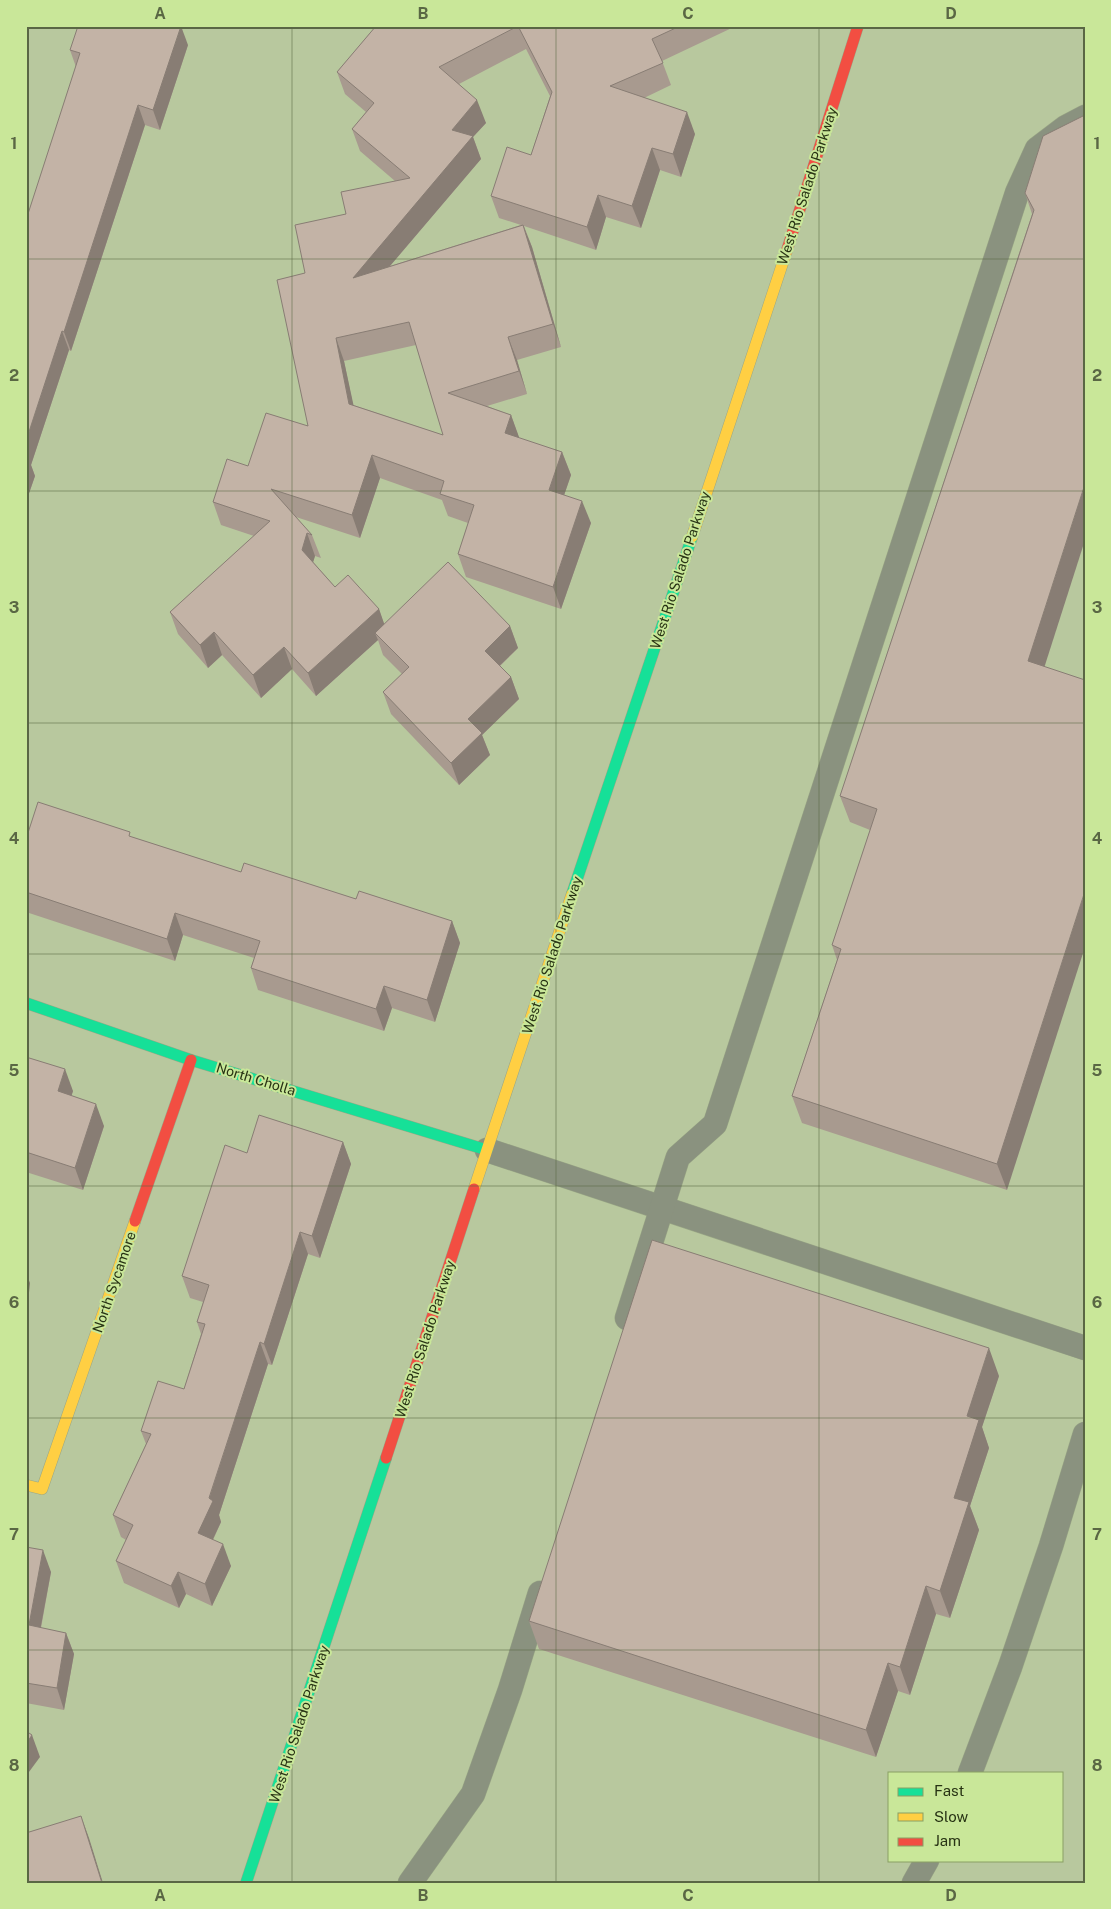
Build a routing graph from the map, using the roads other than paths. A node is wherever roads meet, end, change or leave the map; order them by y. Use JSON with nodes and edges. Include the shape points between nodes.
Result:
{"nodes":[{"id":1,"x":858,"y":26,"type":"edge"},
{"id":2,"x":1085,"y":117,"type":"edge"},
{"id":3,"x":26,"y":1003,"type":"edge"},
{"id":4,"x":191,"y":1060,"type":"junction"},
{"id":5,"x":487,"y":1150,"type":"junction"},
{"id":6,"x":662,"y":1208,"type":"junction"},
{"id":7,"x":620,"y":1341,"type":"edge"},
{"id":8,"x":1085,"y":1348,"type":"edge"},
{"id":9,"x":1085,"y":1434,"type":"edge"},
{"id":10,"x":26,"y":1485,"type":"edge"},
{"id":11,"x":545,"y":1577,"type":"edge"},
{"id":12,"x":970,"y":1772,"type":"edge"},
{"id":13,"x":926,"y":1862,"type":"edge"},
{"id":14,"x":246,"y":1883,"type":"edge"},
{"id":15,"x":410,"y":1883,"type":"edge"},
{"id":16,"x":914,"y":1883,"type":"edge"}],
"edges":[{"from":1,"to":5,"type":"main road","name":"West Rio Salado Parkway"},
{"from":2,"to":6,"type":"lane","via":[[1037,149],[1017,193],[714,1124],[678,1157]]},
{"from":3,"to":4,"type":"main road","name":"North Cholla"},
{"from":4,"to":5,"type":"main road","name":"North Cholla"},
{"from":4,"to":10,"type":"main road","name":"North Sycamore","via":[[42,1489]]},
{"from":5,"to":6,"type":"lane"},
{"from":5,"to":14,"type":"main road","name":"West Rio Salado Parkway"},
{"from":6,"to":7,"type":"lane"},
{"from":6,"to":8,"type":"lane"},
{"from":9,"to":12,"type":"lane","via":[[1051,1546]]},
{"from":11,"to":15,"type":"lane","via":[[473,1794]]},
{"from":13,"to":16,"type":"lane"}]}
